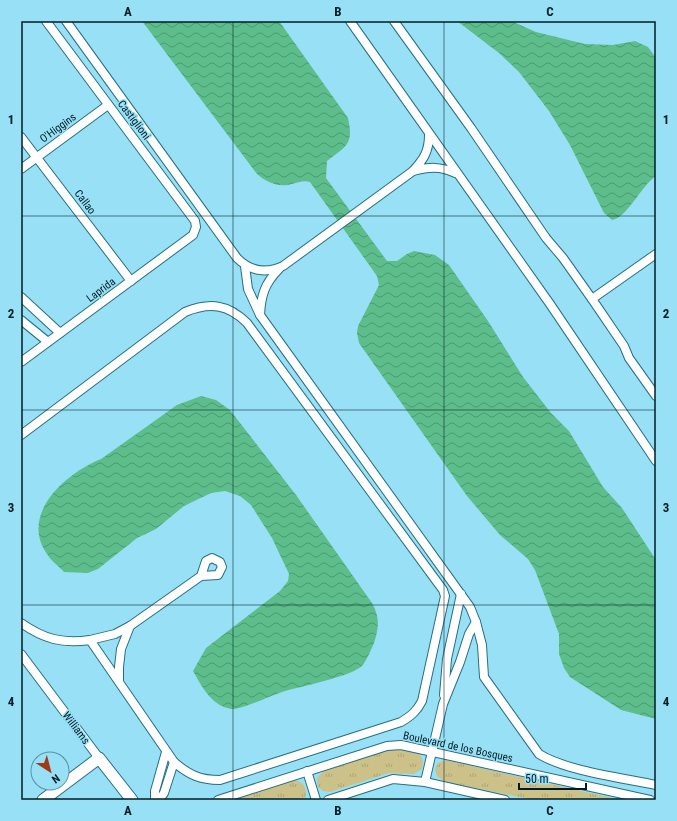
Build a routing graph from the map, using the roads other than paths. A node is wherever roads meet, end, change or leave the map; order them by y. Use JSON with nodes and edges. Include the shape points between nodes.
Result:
{"nodes":[{"id":1,"x":46,"y":21,"type":"edge"},
{"id":2,"x":66,"y":21,"type":"edge"},
{"id":3,"x":350,"y":21,"type":"edge"},
{"id":4,"x":394,"y":21,"type":"edge"},
{"id":5,"x":108,"y":105,"type":"junction"},
{"id":6,"x":429,"y":134,"type":"junction"},
{"id":7,"x":21,"y":137,"type":"edge"},
{"id":8,"x":37,"y":158,"type":"junction"},
{"id":9,"x":21,"y":169,"type":"edge"},
{"id":10,"x":414,"y":171,"type":"junction"},
{"id":11,"x":456,"y":174,"type":"junction"},
{"id":12,"x":193,"y":234,"type":"joint"},
{"id":13,"x":656,"y":254,"type":"edge"},
{"id":14,"x":245,"y":266,"type":"junction"},
{"id":15,"x":283,"y":266,"type":"junction"},
{"id":16,"x":131,"y":281,"type":"junction"},
{"id":17,"x":21,"y":297,"type":"edge"},
{"id":18,"x":592,"y":299,"type":"junction"},
{"id":19,"x":260,"y":315,"type":"junction"},
{"id":20,"x":21,"y":320,"type":"edge"},
{"id":21,"x":60,"y":333,"type":"junction"},
{"id":22,"x":48,"y":342,"type":"junction"},
{"id":23,"x":21,"y":362,"type":"edge"},
{"id":24,"x":656,"y":396,"type":"edge"},
{"id":25,"x":21,"y":435,"type":"edge"},
{"id":26,"x":656,"y":461,"type":"edge"},
{"id":27,"x":201,"y":576,"type":"dead end"},
{"id":28,"x":461,"y":594,"type":"junction"},
{"id":29,"x":476,"y":622,"type":"junction"},
{"id":30,"x":21,"y":623,"type":"edge"},
{"id":31,"x":130,"y":626,"type":"junction"},
{"id":32,"x":90,"y":640,"type":"junction"},
{"id":33,"x":21,"y":654,"type":"edge"},
{"id":34,"x":120,"y":681,"type":"junction"},
{"id":35,"x":443,"y":704,"type":"junction"},
{"id":36,"x":166,"y":752,"type":"junction"},
{"id":37,"x":431,"y":752,"type":"junction"},
{"id":38,"x":99,"y":758,"type":"junction"},
{"id":39,"x":174,"y":762,"type":"junction"},
{"id":40,"x":307,"y":771,"type":"junction"},
{"id":41,"x":425,"y":782,"type":"junction"},
{"id":42,"x":656,"y":785,"type":"edge"},
{"id":43,"x":634,"y":798,"type":"edge"},
{"id":44,"x":43,"y":800,"type":"edge"},
{"id":45,"x":132,"y":800,"type":"edge"},
{"id":46,"x":155,"y":800,"type":"edge"},
{"id":47,"x":159,"y":800,"type":"edge"},
{"id":48,"x":218,"y":800,"type":"edge"},
{"id":49,"x":316,"y":800,"type":"edge"},
{"id":50,"x":328,"y":800,"type":"edge"},
{"id":51,"x":505,"y":800,"type":"edge"},
{"id":52,"x":650,"y":800,"type":"edge"}],
"edges":[{"from":1,"to":5,"type":"street","name":"Castiglioni"},
{"from":2,"to":14,"type":"street"},
{"from":3,"to":6,"type":"street"},
{"from":4,"to":18,"type":"street","via":[[472,128],[546,238]]},
{"from":5,"to":8,"type":"street","name":"O'Higgins"},
{"from":5,"to":12,"type":"street","name":"Castiglioni","via":[[195,221]]},
{"from":6,"to":10,"type":"street","via":[[426,156]]},
{"from":6,"to":11,"type":"street"},
{"from":7,"to":8,"type":"street","name":"Callao"},
{"from":8,"to":9,"type":"street","name":"O'Higgins"},
{"from":8,"to":16,"type":"street","name":"Callao"},
{"from":10,"to":11,"type":"street","via":[[433,167],[445,168]]},
{"from":10,"to":15,"type":"street"},
{"from":11,"to":26,"type":"street","via":[[550,304]]},
{"from":12,"to":16,"type":"street","name":"Laprida"},
{"from":13,"to":18,"type":"street"},
{"from":14,"to":15,"type":"street","via":[[268,271]]},
{"from":14,"to":19,"type":"street","via":[[248,289]]},
{"from":15,"to":19,"type":"street","via":[[266,284],[260,299]]},
{"from":16,"to":21,"type":"street","name":"Laprida"},
{"from":17,"to":21,"type":"street"},
{"from":18,"to":24,"type":"street"},
{"from":19,"to":28,"type":"street"},
{"from":20,"to":22,"type":"street"},
{"from":21,"to":22,"type":"street","name":"Laprida"},
{"from":22,"to":23,"type":"street","name":"Laprida"},
{"from":25,"to":39,"type":"street","via":[[185,312],[198,307],[228,308],[247,323],[443,590],[445,603],[422,701],[410,717],[220,780],[197,778],[186,773]]},
{"from":27,"to":31,"type":"street"},
{"from":28,"to":29,"type":"street"},
{"from":28,"to":35,"type":"street","via":[[447,659]]},
{"from":29,"to":35,"type":"street","via":[[469,634]]},
{"from":29,"to":42,"type":"street","via":[[482,645],[484,677],[539,754],[568,766]]},
{"from":30,"to":32,"type":"street","via":[[43,636],[59,640]]},
{"from":31,"to":32,"type":"street","via":[[115,634]]},
{"from":31,"to":34,"type":"street","via":[[121,649]]},
{"from":32,"to":34,"type":"street"},
{"from":33,"to":38,"type":"street","name":"Williams"},
{"from":34,"to":36,"type":"street"},
{"from":35,"to":37,"type":"street"},
{"from":36,"to":39,"type":"street"},
{"from":36,"to":46,"type":"street","via":[[155,791]]},
{"from":37,"to":40,"type":"street","name":"Boulevard de los Bosques","via":[[401,745],[387,746]]},
{"from":37,"to":41,"type":"street"},
{"from":37,"to":43,"type":"street","name":"Boulevard de los Bosques"},
{"from":38,"to":44,"type":"street"},
{"from":38,"to":45,"type":"street","name":"Williams"},
{"from":39,"to":47,"type":"street","via":[[164,793]]},
{"from":40,"to":48,"type":"street","name":"Boulevard de los Bosques"},
{"from":40,"to":49,"type":"street"},
{"from":41,"to":50,"type":"street","via":[[394,779]]},
{"from":41,"to":51,"type":"street"},
{"from":43,"to":52,"type":"street","name":"Boulevard de los Bosques"}]}
